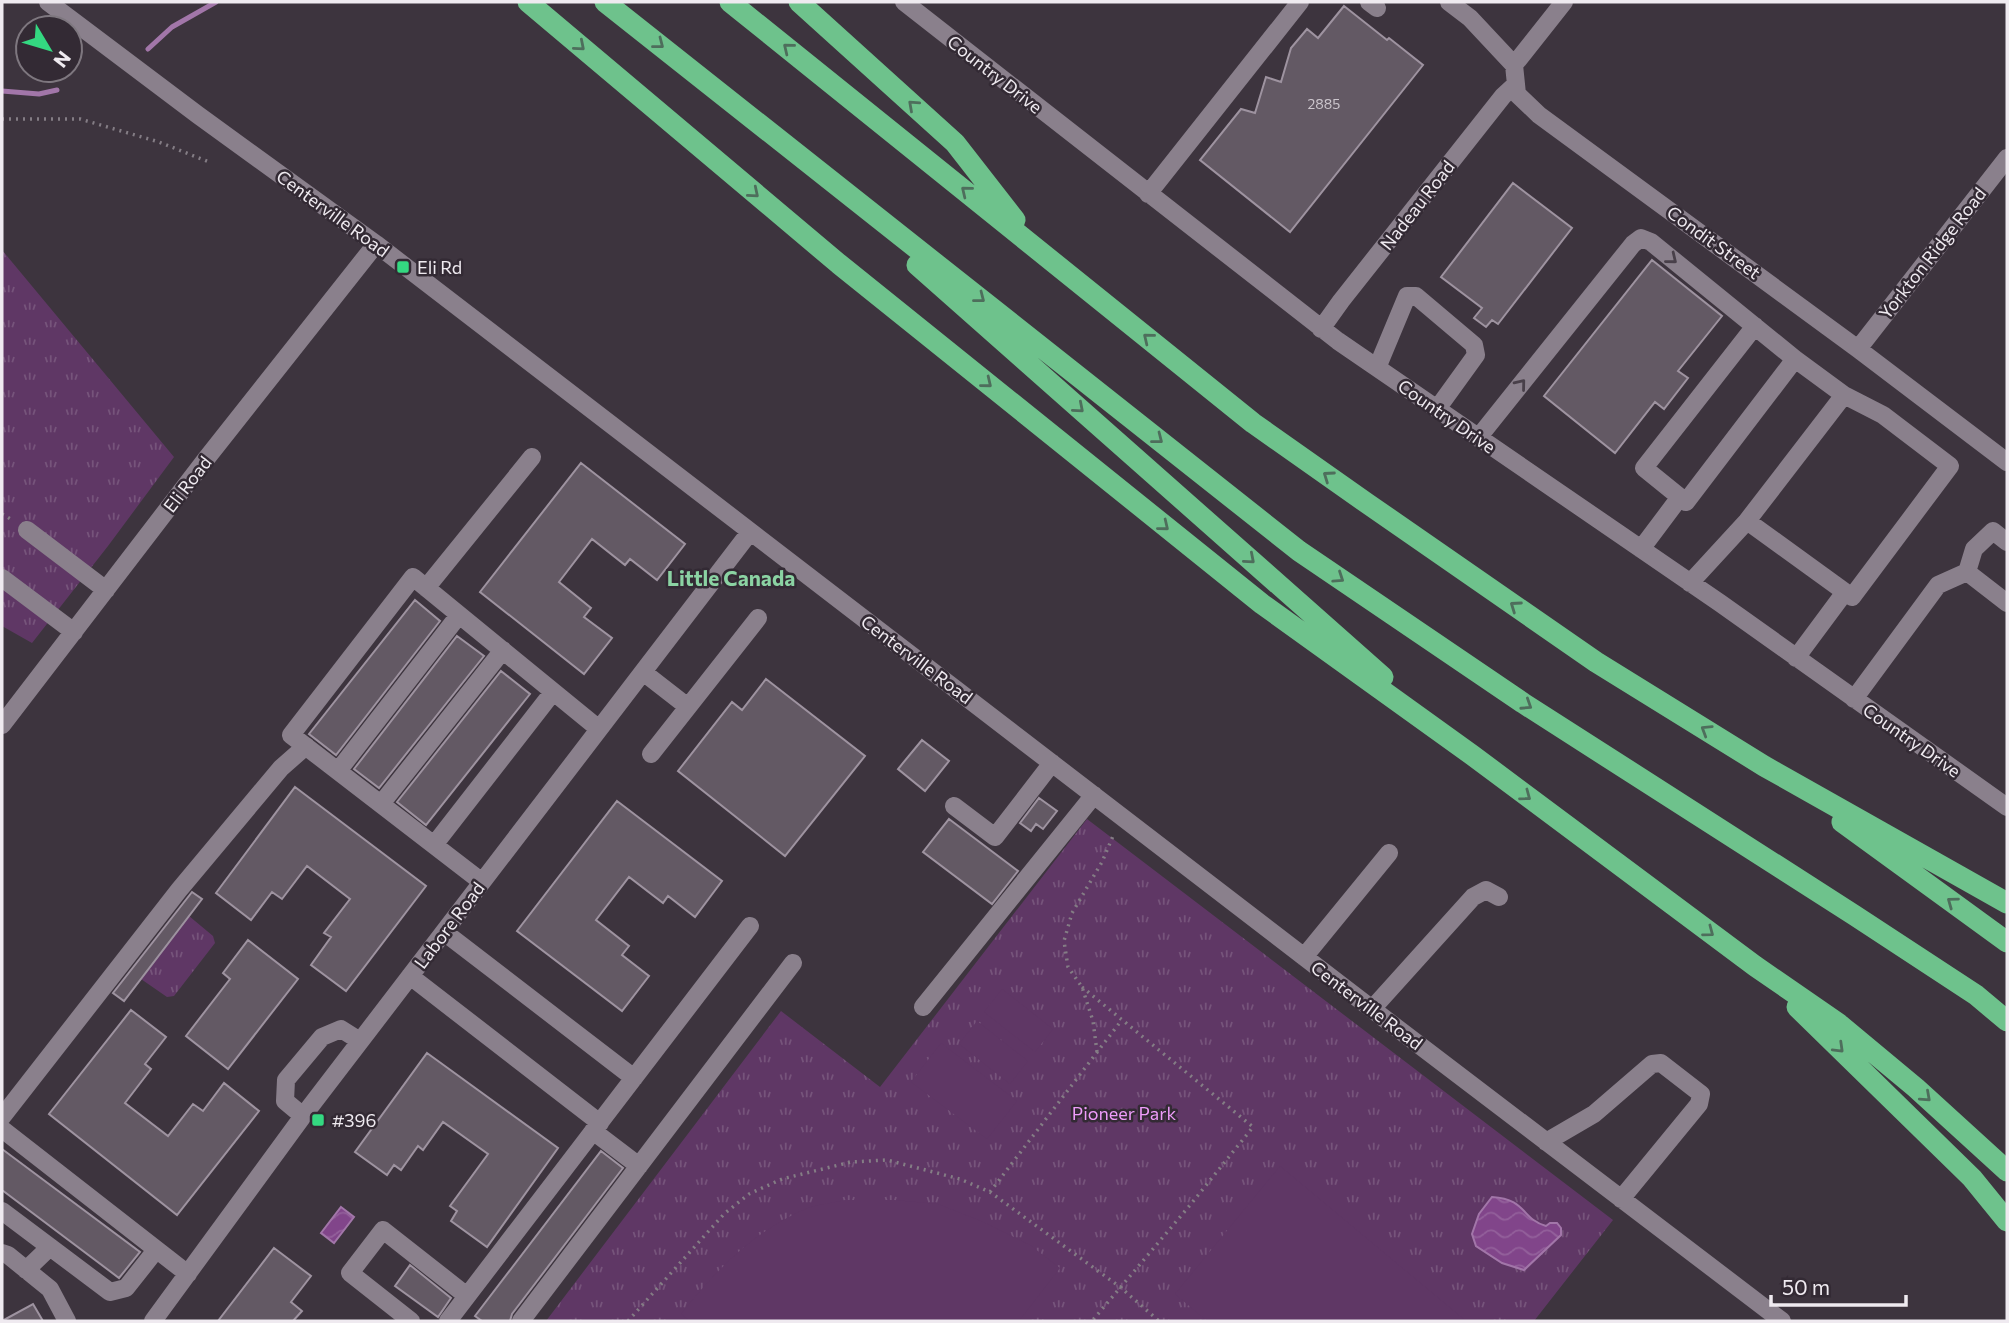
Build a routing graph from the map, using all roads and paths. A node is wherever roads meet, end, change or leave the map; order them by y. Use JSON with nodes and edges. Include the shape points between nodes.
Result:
{"nodes":[{"id":1,"x":48,"y":2,"type":"edge"},
{"id":2,"x":528,"y":2,"type":"edge"},
{"id":3,"x":605,"y":2,"type":"edge"},
{"id":4,"x":730,"y":2,"type":"edge"},
{"id":5,"x":799,"y":2,"type":"edge"},
{"id":6,"x":904,"y":2,"type":"edge"},
{"id":7,"x":1300,"y":2,"type":"edge"},
{"id":8,"x":1449,"y":2,"type":"edge"},
{"id":9,"x":1564,"y":2,"type":"edge"},
{"id":10,"x":1514,"y":65,"type":"junction"},
{"id":11,"x":1516,"y":84,"type":"junction"},
{"id":12,"x":734,"y":103,"type":"junction"},
{"id":13,"x":3,"y":120,"type":"edge"},
{"id":14,"x":2007,"y":158,"type":"edge"},
{"id":15,"x":209,"y":162,"type":"dead end"},
{"id":16,"x":1149,"y":194,"type":"junction"},
{"id":17,"x":376,"y":244,"type":"junction"},
{"id":18,"x":1038,"y":249,"type":"junction"},
{"id":19,"x":1755,"y":326,"type":"junction"},
{"id":20,"x":1321,"y":329,"type":"junction"},
{"id":21,"x":1858,"y":349,"type":"junction"},
{"id":22,"x":1795,"y":359,"type":"junction"},
{"id":23,"x":1377,"y":368,"type":"junction"},
{"id":24,"x":1844,"y":395,"type":"junction"},
{"id":25,"x":1437,"y":409,"type":"junction"},
{"id":26,"x":1478,"y":438,"type":"junction"},
{"id":27,"x":532,"y":457,"type":"dead end"},
{"id":28,"x":2007,"y":462,"type":"edge"},
{"id":29,"x":1680,"y":497,"type":"junction"},
{"id":30,"x":1747,"y":521,"type":"junction"},
{"id":31,"x":27,"y":530,"type":"dead end"},
{"id":32,"x":750,"y":532,"type":"junction"},
{"id":33,"x":2007,"y":542,"type":"edge"},
{"id":34,"x":1641,"y":549,"type":"junction"},
{"id":35,"x":1967,"y":572,"type":"junction"},
{"id":36,"x":2,"y":578,"type":"edge"},
{"id":37,"x":1690,"y":583,"type":"junction"},
{"id":38,"x":426,"y":588,"type":"junction"},
{"id":39,"x":106,"y":590,"type":"junction"},
{"id":40,"x":1845,"y":592,"type":"junction"},
{"id":41,"x":2007,"y":603,"type":"edge"},
{"id":42,"x":459,"y":615,"type":"junction"},
{"id":43,"x":758,"y":618,"type":"dead end"},
{"id":44,"x":74,"y":632,"type":"junction"},
{"id":45,"x":503,"y":650,"type":"junction"},
{"id":46,"x":1796,"y":658,"type":"junction"},
{"id":47,"x":643,"y":672,"type":"junction"},
{"id":48,"x":553,"y":692,"type":"junction"},
{"id":49,"x":1854,"y":699,"type":"junction"},
{"id":50,"x":688,"y":707,"type":"junction"},
{"id":51,"x":2,"y":725,"type":"edge"},
{"id":52,"x":599,"y":729,"type":"junction"},
{"id":53,"x":306,"y":746,"type":"junction"},
{"id":54,"x":652,"y":754,"type":"dead end"},
{"id":55,"x":1472,"y":755,"type":"junction"},
{"id":56,"x":1052,"y":763,"type":"junction"},
{"id":57,"x":1764,"y":766,"type":"junction"},
{"id":58,"x":338,"y":771,"type":"junction"},
{"id":59,"x":1094,"y":795,"type":"junction"},
{"id":60,"x":381,"y":804,"type":"junction"},
{"id":61,"x":954,"y":806,"type":"dead end"},
{"id":62,"x":2007,"y":807,"type":"edge"},
{"id":63,"x":1113,"y":836,"type":"dead end"},
{"id":64,"x":435,"y":845,"type":"junction"},
{"id":65,"x":1390,"y":853,"type":"dead end"},
{"id":66,"x":482,"y":881,"type":"junction"},
{"id":67,"x":1499,"y":897,"type":"dead end"},
{"id":68,"x":2007,"y":902,"type":"edge"},
{"id":69,"x":750,"y":926,"type":"dead end"},
{"id":70,"x":444,"y":932,"type":"junction"},
{"id":71,"x":2007,"y":942,"type":"edge"},
{"id":72,"x":1304,"y":957,"type":"junction"},
{"id":73,"x":793,"y":963,"type":"dead end"},
{"id":74,"x":1755,"y":966,"type":"junction"},
{"id":75,"x":410,"y":976,"type":"junction"},
{"id":76,"x":1082,"y":987,"type":"junction"},
{"id":77,"x":923,"y":1007,"type":"dead end"},
{"id":78,"x":1372,"y":1009,"type":"junction"},
{"id":79,"x":1122,"y":1021,"type":"junction"},
{"id":80,"x":2007,"y":1021,"type":"edge"},
{"id":81,"x":360,"y":1041,"type":"junction"},
{"id":82,"x":1097,"y":1052,"type":"junction"},
{"id":83,"x":634,"y":1077,"type":"junction"},
{"id":84,"x":303,"y":1116,"type":"junction"},
{"id":85,"x":2,"y":1117,"type":"edge"},
{"id":86,"x":596,"y":1127,"type":"junction"},
{"id":87,"x":2,"y":1129,"type":"edge"},
{"id":88,"x":1546,"y":1142,"type":"junction"},
{"id":89,"x":639,"y":1166,"type":"junction"},
{"id":90,"x":2007,"y":1171,"type":"edge"},
{"id":91,"x":990,"y":1192,"type":"junction"},
{"id":92,"x":1622,"y":1199,"type":"junction"},
{"id":93,"x":2,"y":1211,"type":"edge"},
{"id":94,"x":2007,"y":1221,"type":"edge"},
{"id":95,"x":50,"y":1247,"type":"junction"},
{"id":96,"x":156,"y":1250,"type":"junction"},
{"id":97,"x":2,"y":1253,"type":"edge"},
{"id":98,"x":26,"y":1270,"type":"junction"},
{"id":99,"x":188,"y":1274,"type":"junction"},
{"id":100,"x":1120,"y":1287,"type":"junction"},
{"id":101,"x":467,"y":1296,"type":"junction"},
{"id":102,"x":457,"y":1318,"type":"edge"},
{"id":103,"x":67,"y":1321,"type":"edge"},
{"id":104,"x":153,"y":1321,"type":"edge"},
{"id":105,"x":411,"y":1321,"type":"edge"},
{"id":106,"x":521,"y":1321,"type":"edge"},
{"id":107,"x":628,"y":1321,"type":"edge"},
{"id":108,"x":1092,"y":1321,"type":"edge"},
{"id":109,"x":1159,"y":1321,"type":"edge"},
{"id":110,"x":1782,"y":1321,"type":"edge"}],
"edges":[{"from":1,"to":17,"type":"street","name":"Centerville Road"},
{"from":2,"to":55,"type":"highway","one_way":true,"via":[[839,264],[1162,525],[1262,604]]},
{"from":3,"to":12,"type":"highway","one_way":true},
{"from":18,"to":4,"type":"highway","one_way":true},
{"from":18,"to":5,"type":"highway","one_way":true,"via":[[954,143]]},
{"from":6,"to":16,"type":"street","name":"Country Drive"},
{"from":7,"to":16,"type":"street"},
{"from":8,"to":10,"type":"street"},
{"from":9,"to":10,"type":"street"},
{"from":10,"to":11,"type":"street","name":"Condit Street"},
{"from":11,"to":20,"type":"street","name":"Nadeau Road"},
{"from":11,"to":21,"type":"street","name":"Condit Street","via":[[1517,94],[1539,115]]},
{"from":12,"to":55,"type":"highway","one_way":true},
{"from":12,"to":80,"type":"highway","one_way":true,"via":[[1299,551],[1523,703],[1976,995]]},
{"from":13,"to":15,"type":"path","via":[[80,119]]},
{"from":14,"to":21,"type":"street","name":"Yorkton Ridge Road"},
{"from":16,"to":20,"type":"street","name":"Country Drive"},
{"from":17,"to":32,"type":"street","name":"Centerville Road"},
{"from":17,"to":39,"type":"street","name":"Eli Road"},
{"from":57,"to":18,"type":"highway","one_way":true,"via":[[1596,662],[1253,423]]},
{"from":19,"to":22,"type":"street"},
{"from":26,"to":19,"type":"street","one_way":true,"via":[[1641,238]]},
{"from":19,"to":29,"type":"street","via":[[1644,468]]},
{"from":20,"to":23,"type":"street","name":"Country Drive"},
{"from":21,"to":28,"type":"street","name":"Condit Street"},
{"from":22,"to":24,"type":"street"},
{"from":22,"to":29,"type":"street","via":[[1686,502]]},
{"from":23,"to":25,"type":"street","name":"Country Drive"},
{"from":23,"to":25,"type":"street","via":[[1407,296],[1416,296],[1474,345],[1476,355]]},
{"from":24,"to":30,"type":"street"},
{"from":24,"to":40,"type":"street","via":[[1882,415],[1950,466],[1852,597]]},
{"from":25,"to":26,"type":"street","name":"Country Drive"},
{"from":26,"to":34,"type":"street","name":"Country Drive"},
{"from":27,"to":38,"type":"street"},
{"from":29,"to":34,"type":"street"},
{"from":30,"to":37,"type":"street"},
{"from":30,"to":40,"type":"street"},
{"from":31,"to":39,"type":"street"},
{"from":32,"to":47,"type":"street","name":"Labore Road"},
{"from":32,"to":56,"type":"street","name":"Centerville Road"},
{"from":33,"to":35,"type":"street","via":[[1993,531],[1974,549]]},
{"from":34,"to":37,"type":"street","name":"Country Drive"},
{"from":35,"to":41,"type":"street"},
{"from":35,"to":49,"type":"street","via":[[1938,585]]},
{"from":36,"to":44,"type":"street"},
{"from":37,"to":46,"type":"street","name":"Country Drive"},
{"from":38,"to":42,"type":"street"},
{"from":38,"to":53,"type":"street","via":[[413,577],[299,724],[291,735]]},
{"from":39,"to":44,"type":"street","name":"Eli Road"},
{"from":40,"to":46,"type":"street"},
{"from":42,"to":45,"type":"street"},
{"from":42,"to":58,"type":"street"},
{"from":43,"to":50,"type":"street"},
{"from":44,"to":51,"type":"street","name":"Eli Road"},
{"from":45,"to":48,"type":"street"},
{"from":45,"to":60,"type":"street"},
{"from":46,"to":49,"type":"street","name":"Country Drive"},
{"from":47,"to":50,"type":"street"},
{"from":47,"to":52,"type":"street","name":"Labore Road"},
{"from":48,"to":52,"type":"street"},
{"from":48,"to":64,"type":"street"},
{"from":49,"to":62,"type":"street","name":"Country Drive"},
{"from":50,"to":54,"type":"street"},
{"from":52,"to":66,"type":"street","name":"Labore Road"},
{"from":53,"to":58,"type":"street"},
{"from":53,"to":85,"type":"street","via":[[281,768],[178,890]]},
{"from":55,"to":74,"type":"highway","one_way":true},
{"from":56,"to":59,"type":"street","name":"Centerville Road"},
{"from":56,"to":61,"type":"street","via":[[995,837]]},
{"from":57,"to":68,"type":"highway"},
{"from":71,"to":57,"type":"highway","one_way":true},
{"from":58,"to":60,"type":"street"},
{"from":59,"to":72,"type":"street","name":"Centerville Road"},
{"from":59,"to":77,"type":"street"},
{"from":60,"to":64,"type":"street"},
{"from":63,"to":76,"type":"path","via":[[1072,913],[1065,941],[1068,967]]},
{"from":64,"to":66,"type":"street"},
{"from":65,"to":72,"type":"street"},
{"from":66,"to":70,"type":"street","name":"Labore Road"},
{"from":67,"to":78,"type":"street","via":[[1486,890],[1474,897]]},
{"from":69,"to":83,"type":"street"},
{"from":70,"to":75,"type":"street","name":"Labore Road"},
{"from":70,"to":83,"type":"street"},
{"from":72,"to":78,"type":"street","name":"Centerville Road"},
{"from":73,"to":89,"type":"street"},
{"from":74,"to":90,"type":"highway","one_way":true,"via":[[1839,1024]]},
{"from":74,"to":94,"type":"highway","one_way":true,"via":[[1972,1178]]},
{"from":75,"to":81,"type":"street","name":"Labore Road"},
{"from":75,"to":86,"type":"street"},
{"from":76,"to":79,"type":"path"},
{"from":76,"to":82,"type":"path"},
{"from":78,"to":88,"type":"street","name":"Centerville Road"},
{"from":79,"to":82,"type":"path"},
{"from":79,"to":100,"type":"path","via":[[1253,1127]]},
{"from":81,"to":84,"type":"street","name":"Labore Road"},
{"from":81,"to":84,"type":"street","via":[[341,1029],[321,1037],[286,1080],[285,1101]]},
{"from":82,"to":91,"type":"path"},
{"from":83,"to":86,"type":"street"},
{"from":84,"to":99,"type":"street","name":"Labore Road"},
{"from":86,"to":89,"type":"street"},
{"from":86,"to":101,"type":"street"},
{"from":87,"to":96,"type":"street"},
{"from":88,"to":92,"type":"street","name":"Centerville Road"},
{"from":88,"to":92,"type":"street","via":[[1594,1114],[1652,1065],[1661,1063],[1701,1094],[1699,1104]]},
{"from":89,"to":106,"type":"street"},
{"from":91,"to":100,"type":"path"},
{"from":91,"to":107,"type":"path","via":[[960,1179],[887,1160],[851,1161],[782,1179],[749,1194],[724,1214]]},
{"from":92,"to":110,"type":"street","name":"Centerville Road"},
{"from":93,"to":95,"type":"street"},
{"from":95,"to":96,"type":"street","via":[[110,1292],[126,1288]]},
{"from":95,"to":98,"type":"street"},
{"from":96,"to":99,"type":"street"},
{"from":97,"to":98,"type":"street"},
{"from":98,"to":103,"type":"street","via":[[50,1289]]},
{"from":99,"to":104,"type":"street","name":"Labore Road"},
{"from":100,"to":108,"type":"path"},
{"from":100,"to":109,"type":"path"},
{"from":101,"to":102,"type":"street"},
{"from":101,"to":105,"type":"street","via":[[383,1230],[351,1273]]}]}
